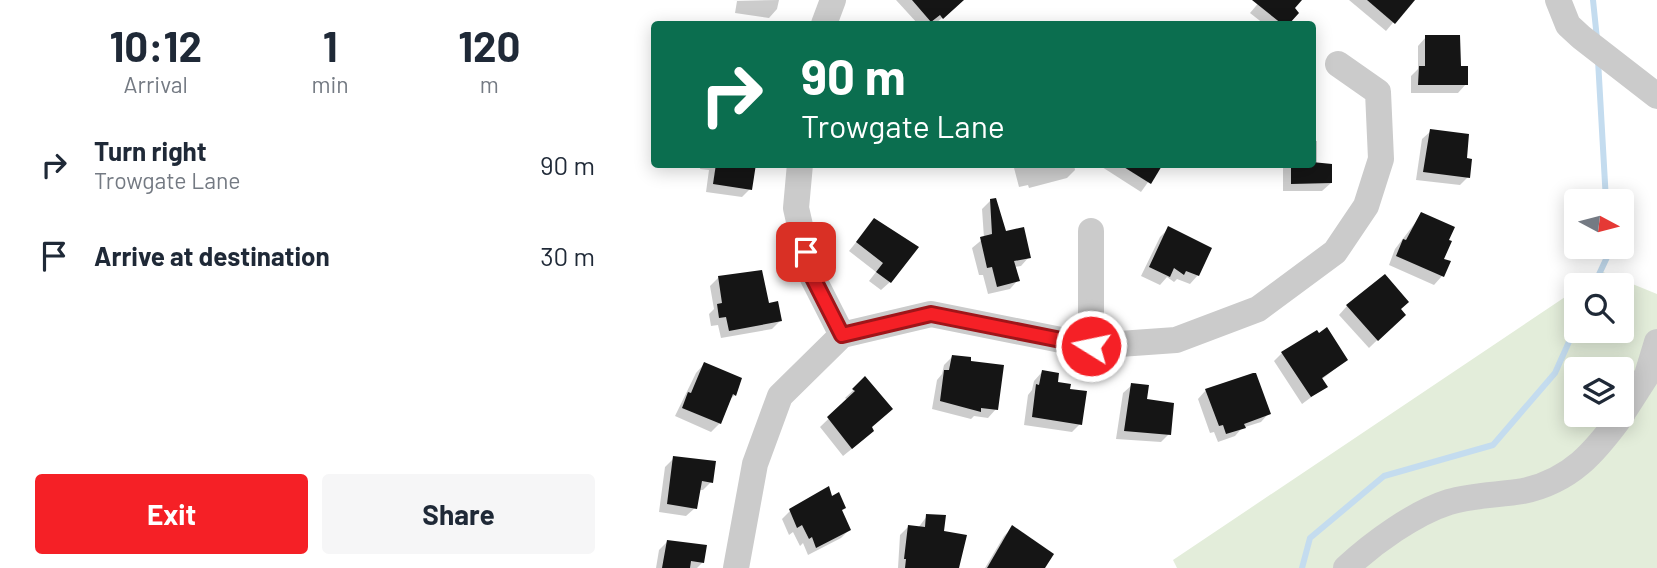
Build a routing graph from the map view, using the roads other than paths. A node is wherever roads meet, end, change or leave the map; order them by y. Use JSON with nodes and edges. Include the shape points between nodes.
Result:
{"nodes":[{"id":1,"x":833,"y":0,"type":"edge"},
{"id":2,"x":1558,"y":0,"type":"edge"},
{"id":3,"x":825,"y":21,"type":"edge"},
{"id":4,"x":1338,"y":64,"type":"dead end"},
{"id":5,"x":1657,"y":96,"type":"edge"},
{"id":6,"x":800,"y":168,"type":"edge"},
{"id":7,"x":1091,"y":231,"type":"dead end"},
{"id":8,"x":842,"y":335,"type":"junction"},
{"id":9,"x":1657,"y":342,"type":"edge"},
{"id":10,"x":1091,"y":346,"type":"junction"},
{"id":11,"x":1634,"y":395,"type":"edge"},
{"id":12,"x":1613,"y":427,"type":"edge"},
{"id":13,"x":741,"y":567,"type":"edge"},
{"id":14,"x":1346,"y":568,"type":"edge"}],
"edges":[{"from":1,"to":3,"type":"street"},
{"from":2,"to":5,"type":"street","via":[[1568,25]]},
{"from":4,"to":10,"type":"street","via":[[1378,92],[1381,159],[1366,206],[1335,252],[1258,309],[1188,336]]},
{"from":6,"to":8,"type":"street","via":[[796,208],[811,274]]},
{"from":7,"to":10,"type":"street"},
{"from":8,"to":10,"type":"street","via":[[931,314]]},
{"from":8,"to":13,"type":"street","via":[[780,396],[755,464]]},
{"from":9,"to":11,"type":"street","via":[[1647,375]]},
{"from":12,"to":14,"type":"street","via":[[1574,469],[1526,490],[1449,502],[1401,526]]}]}
